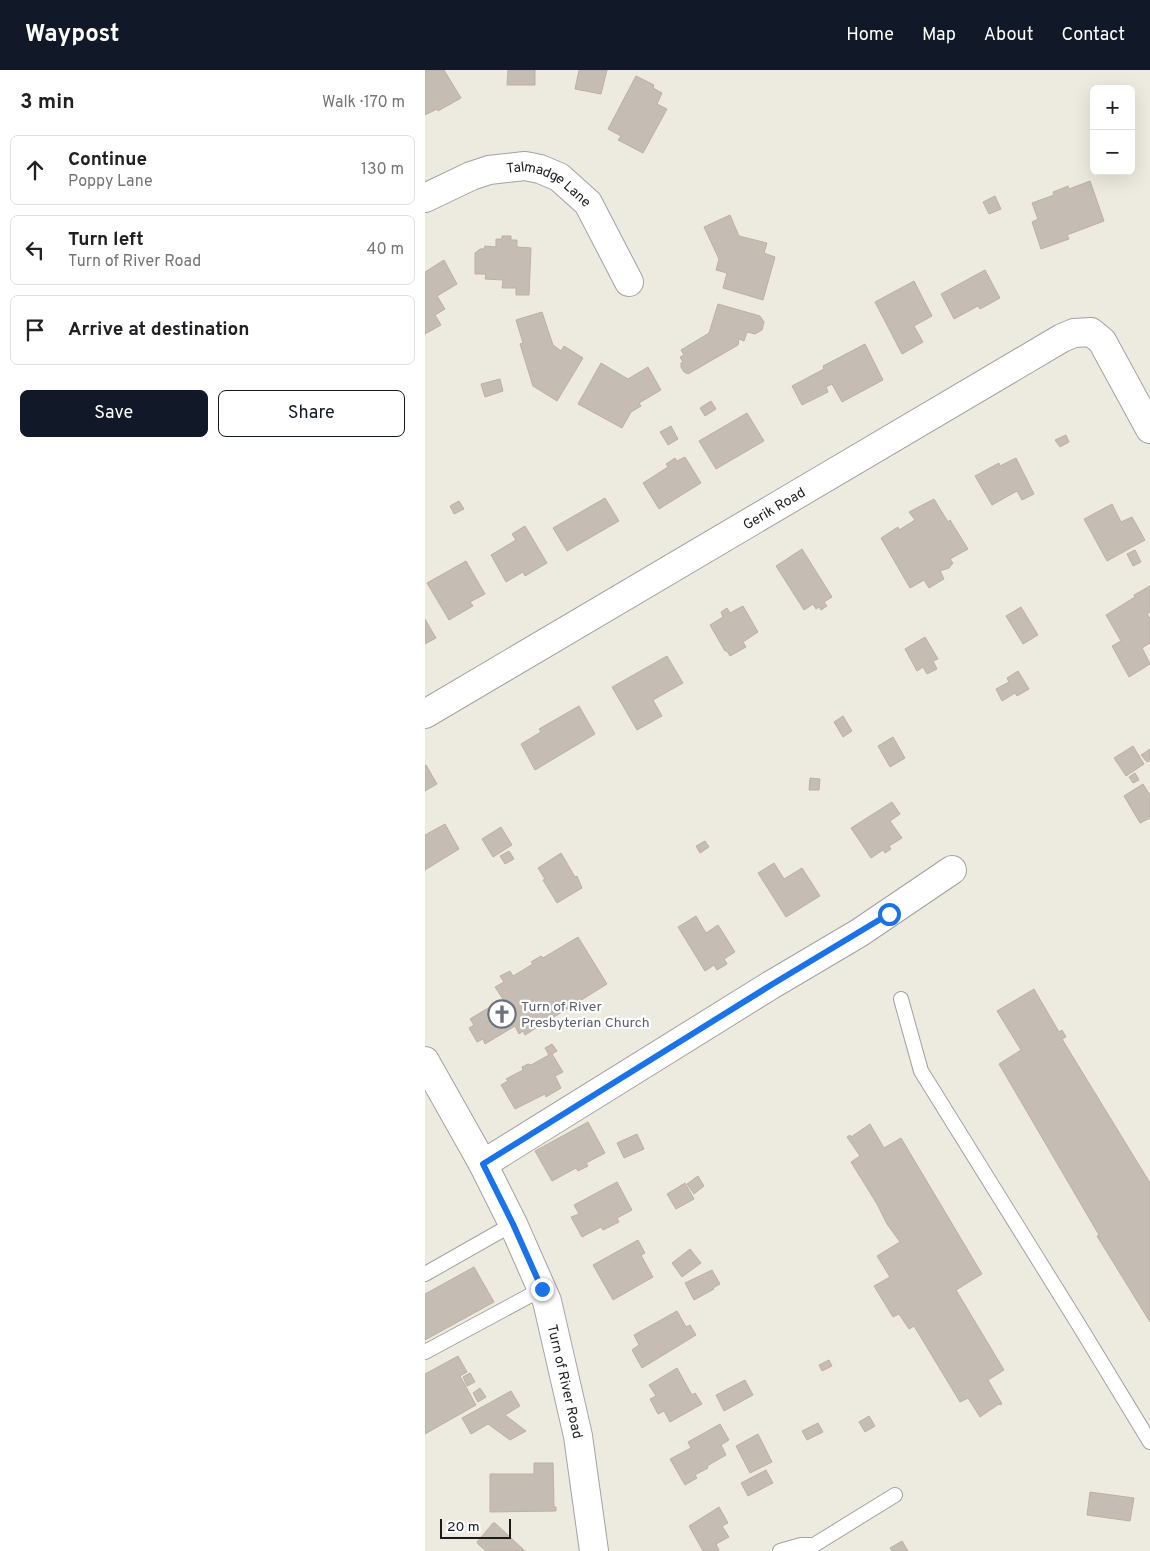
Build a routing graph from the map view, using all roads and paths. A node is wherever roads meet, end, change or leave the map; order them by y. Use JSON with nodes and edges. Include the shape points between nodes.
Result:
{"nodes":[{"id":1,"x":425,"y":198,"type":"edge"},
{"id":2,"x":629,"y":282,"type":"dead end"},
{"id":3,"x":1150,"y":429,"type":"edge"},
{"id":4,"x":425,"y":714,"type":"edge"},
{"id":5,"x":953,"y":870,"type":"dead end"},
{"id":6,"x":901,"y":999,"type":"dead end"},
{"id":7,"x":425,"y":1061,"type":"edge"},
{"id":8,"x":483,"y":1164,"type":"junction"},
{"id":9,"x":513,"y":1224,"type":"junction"},
{"id":10,"x":425,"y":1274,"type":"edge"},
{"id":11,"x":542,"y":1289,"type":"junction"},
{"id":12,"x":425,"y":1352,"type":"edge"},
{"id":13,"x":1150,"y":1442,"type":"edge"},
{"id":14,"x":895,"y":1495,"type":"dead end"},
{"id":15,"x":594,"y":1551,"type":"edge"},
{"id":16,"x":780,"y":1551,"type":"edge"}],
"edges":[{"from":1,"to":2,"type":"street","name":"Talmadge Lane","via":[[489,170],[525,166],[540,169],[559,177],[588,203]]},
{"from":3,"to":4,"type":"street","name":"Gerik Road","via":[[1102,341],[1091,332],[1074,333]]},
{"from":5,"to":8,"type":"street","via":[[859,934]]},
{"from":6,"to":13,"type":"lane","via":[[921,1071]]},
{"from":7,"to":8,"type":"street","name":"Turn of River Road"},
{"from":8,"to":9,"type":"street","name":"Turn of River Road"},
{"from":9,"to":10,"type":"lane"},
{"from":9,"to":11,"type":"street","name":"Turn of River Road"},
{"from":11,"to":12,"type":"lane"},
{"from":11,"to":15,"type":"street","name":"Turn of River Road","via":[[579,1436]]},
{"from":14,"to":16,"type":"lane","via":[[814,1545]]}]}
